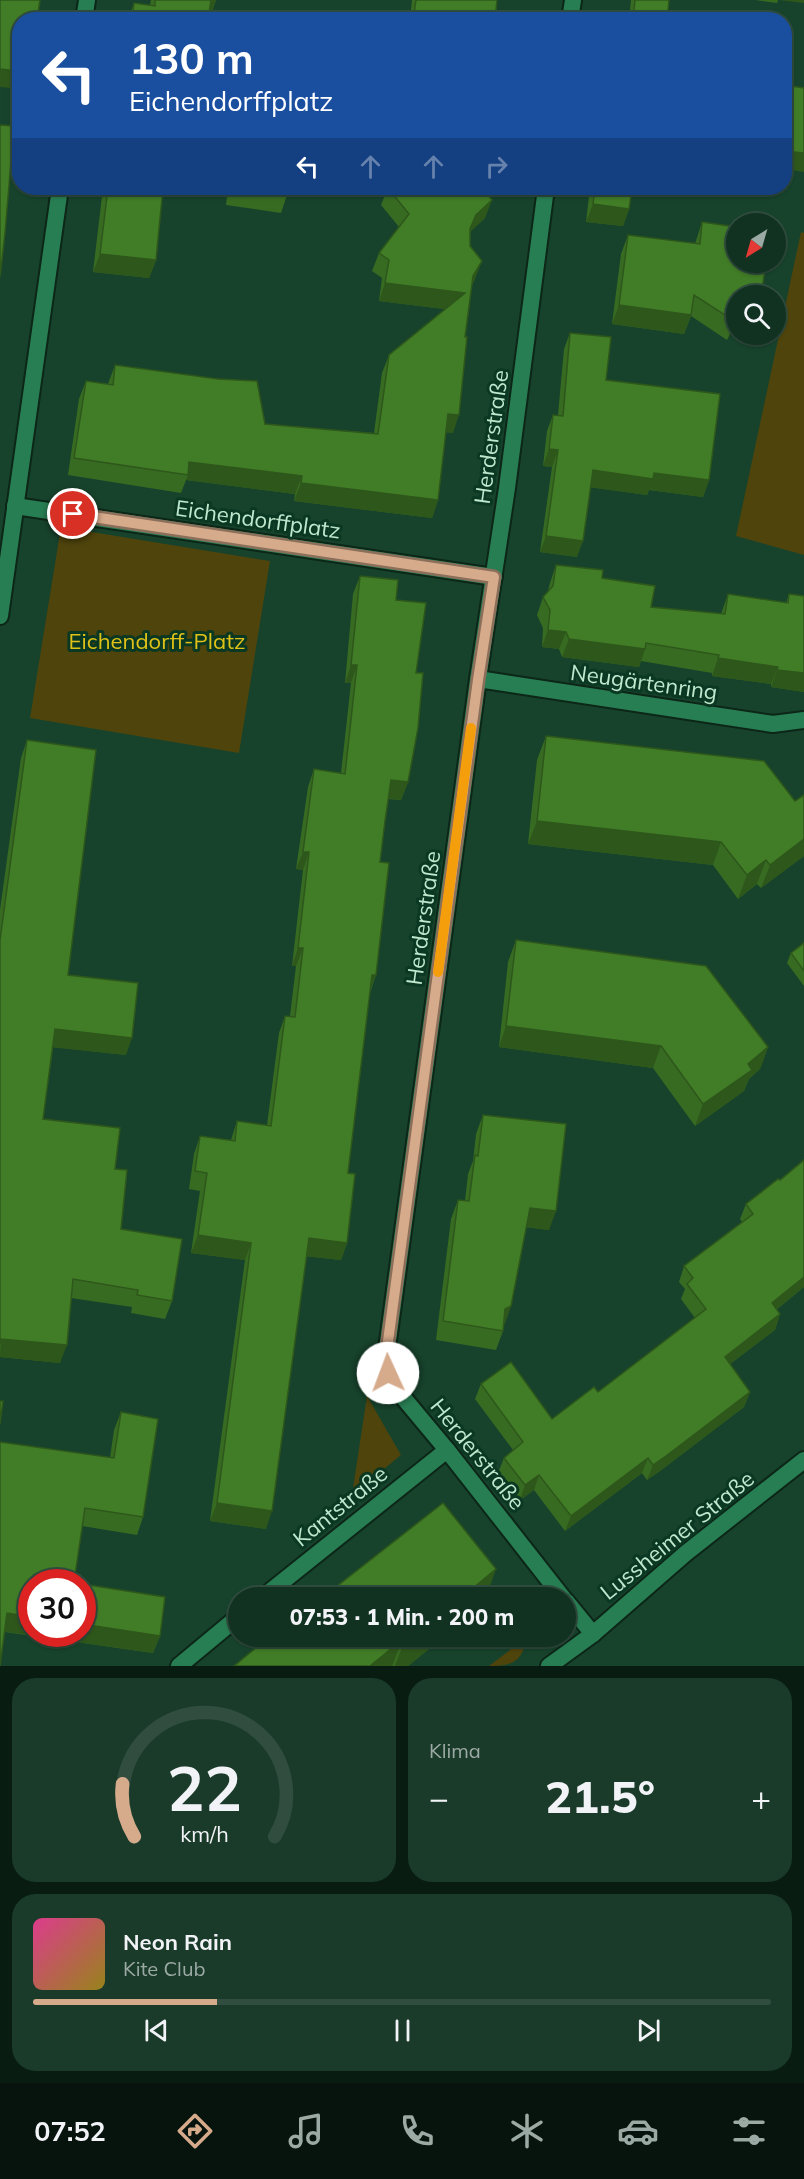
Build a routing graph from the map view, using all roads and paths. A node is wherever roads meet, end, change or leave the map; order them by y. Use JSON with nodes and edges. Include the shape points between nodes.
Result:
{"nodes":[{"id":1,"x":59,"y":195,"type":"edge"},
{"id":2,"x":545,"y":195,"type":"edge"},
{"id":3,"x":15,"y":506,"type":"junction"},
{"id":4,"x":494,"y":577,"type":"junction"},
{"id":5,"x":0,"y":616,"type":"edge"},
{"id":6,"x":478,"y":680,"type":"junction"},
{"id":7,"x":804,"y":720,"type":"edge"},
{"id":8,"x":447,"y":1450,"type":"junction"},
{"id":9,"x":804,"y":1461,"type":"edge"},
{"id":10,"x":276,"y":1587,"type":"edge"},
{"id":11,"x":553,"y":1587,"type":"edge"},
{"id":12,"x":576,"y":1613,"type":"edge"},
{"id":13,"x":228,"y":1625,"type":"edge"},
{"id":14,"x":593,"y":1634,"type":"junction"},
{"id":15,"x":179,"y":1666,"type":"edge"},
{"id":16,"x":549,"y":1666,"type":"edge"}],
"edges":[{"from":1,"to":3,"type":"street"},
{"from":2,"to":4,"type":"street","name":"Herderstraße"},
{"from":3,"to":4,"type":"street","name":"Eichendorffplatz"},
{"from":3,"to":5,"type":"street"},
{"from":4,"to":6,"type":"street","name":"Herderstraße"},
{"from":6,"to":7,"type":"street","name":"Neugärtenring","via":[[773,724]]},
{"from":6,"to":8,"type":"street","name":"Herderstraße","via":[[386,1356],[388,1373],[397,1390]]},
{"from":8,"to":10,"type":"street","name":"Kantstraße"},
{"from":8,"to":11,"type":"street","name":"Herderstraße"},
{"from":9,"to":14,"type":"street","name":"Lussheimer Straße","via":[[686,1553]]},
{"from":12,"to":14,"type":"street"},
{"from":13,"to":15,"type":"street"},
{"from":14,"to":16,"type":"street","name":"Lussheimer Straße"}]}
